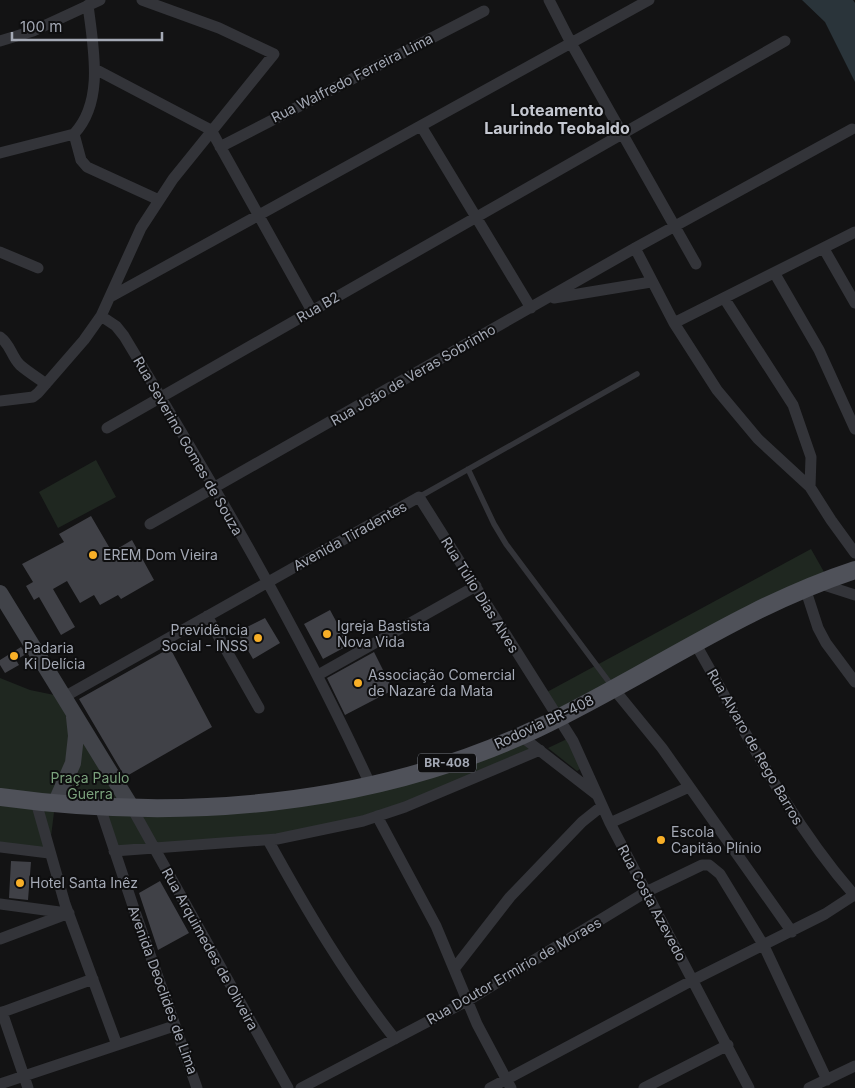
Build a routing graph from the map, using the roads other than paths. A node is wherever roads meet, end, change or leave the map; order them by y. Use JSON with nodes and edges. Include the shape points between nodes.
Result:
{"nodes":[{"id":1,"x":100,"y":0,"type":"edge"},
{"id":2,"x":142,"y":0,"type":"edge"},
{"id":3,"x":549,"y":0,"type":"edge"},
{"id":4,"x":650,"y":0,"type":"edge"},
{"id":5,"x":88,"y":5,"type":"junction"},
{"id":6,"x":484,"y":11,"type":"dead end"},
{"id":7,"x":0,"y":41,"type":"edge"},
{"id":8,"x":785,"y":41,"type":"dead end"},
{"id":9,"x":571,"y":43,"type":"junction"},
{"id":10,"x":95,"y":70,"type":"junction"},
{"id":11,"x":421,"y":126,"type":"junction"},
{"id":12,"x":852,"y":129,"type":"dead end"},
{"id":13,"x":211,"y":130,"type":"junction"},
{"id":14,"x":623,"y":133,"type":"junction"},
{"id":15,"x":74,"y":134,"type":"junction"},
{"id":16,"x":220,"y":146,"type":"junction"},
{"id":17,"x":0,"y":153,"type":"edge"},
{"id":18,"x":159,"y":200,"type":"junction"},
{"id":19,"x":259,"y":215,"type":"junction"},
{"id":20,"x":476,"y":217,"type":"junction"},
{"id":21,"x":675,"y":226,"type":"junction"},
{"id":22,"x":855,"y":232,"type":"edge"},
{"id":23,"x":635,"y":248,"type":"junction"},
{"id":24,"x":824,"y":249,"type":"junction"},
{"id":25,"x":0,"y":252,"type":"edge"},
{"id":26,"x":696,"y":264,"type":"dead end"},
{"id":27,"x":38,"y":268,"type":"dead end"},
{"id":28,"x":775,"y":274,"type":"junction"},
{"id":29,"x":651,"y":282,"type":"junction"},
{"id":30,"x":112,"y":296,"type":"junction"},
{"id":31,"x":724,"y":298,"type":"junction"},
{"id":32,"x":546,"y":299,"type":"junction"},
{"id":33,"x":855,"y":303,"type":"edge"},
{"id":34,"x":531,"y":308,"type":"junction"},
{"id":35,"x":312,"y":311,"type":"junction"},
{"id":36,"x":101,"y":316,"type":"junction"},
{"id":37,"x":674,"y":323,"type":"junction"},
{"id":38,"x":0,"y":338,"type":"edge"},
{"id":39,"x":637,"y":374,"type":"dead end"},
{"id":40,"x":46,"y":384,"type":"junction"},
{"id":41,"x":161,"y":397,"type":"junction"},
{"id":42,"x":0,"y":401,"type":"edge"},
{"id":43,"x":108,"y":428,"type":"dead end"},
{"id":44,"x":855,"y":428,"type":"edge"},
{"id":45,"x":468,"y":470,"type":"junction"},
{"id":46,"x":810,"y":487,"type":"junction"},
{"id":47,"x":214,"y":488,"type":"junction"},
{"id":48,"x":419,"y":498,"type":"junction"},
{"id":49,"x":150,"y":524,"type":"dead end"},
{"id":50,"x":855,"y":553,"type":"edge"},
{"id":51,"x":855,"y":570,"type":"edge"},
{"id":52,"x":267,"y":583,"type":"junction"},
{"id":53,"x":476,"y":586,"type":"junction"},
{"id":54,"x":812,"y":586,"type":"junction"},
{"id":55,"x":0,"y":593,"type":"edge"},
{"id":56,"x":855,"y":595,"type":"edge"},
{"id":57,"x":207,"y":616,"type":"junction"},
{"id":58,"x":695,"y":643,"type":"junction"},
{"id":59,"x":855,"y":671,"type":"edge"},
{"id":60,"x":318,"y":675,"type":"junction"},
{"id":61,"x":855,"y":682,"type":"edge"},
{"id":62,"x":613,"y":688,"type":"junction"},
{"id":63,"x":64,"y":697,"type":"junction"},
{"id":64,"x":259,"y":708,"type":"dead end"},
{"id":65,"x":74,"y":714,"type":"junction"},
{"id":66,"x":558,"y":718,"type":"junction"},
{"id":67,"x":521,"y":736,"type":"junction"},
{"id":68,"x":540,"y":750,"type":"junction"},
{"id":69,"x":370,"y":784,"type":"junction"},
{"id":70,"x":689,"y":787,"type":"junction"},
{"id":71,"x":0,"y":797,"type":"edge"},
{"id":72,"x":600,"y":801,"type":"junction"},
{"id":73,"x":36,"y":802,"type":"junction"},
{"id":74,"x":55,"y":804,"type":"junction"},
{"id":75,"x":100,"y":807,"type":"junction"},
{"id":76,"x":132,"y":808,"type":"junction"},
{"id":77,"x":378,"y":816,"type":"junction"},
{"id":78,"x":610,"y":823,"type":"junction"},
{"id":79,"x":268,"y":840,"type":"junction"},
{"id":80,"x":0,"y":847,"type":"edge"},
{"id":81,"x":152,"y":848,"type":"junction"},
{"id":82,"x":114,"y":852,"type":"junction"},
{"id":83,"x":49,"y":853,"type":"junction"},
{"id":84,"x":646,"y":892,"type":"junction"},
{"id":85,"x":855,"y":896,"type":"edge"},
{"id":86,"x":0,"y":904,"type":"edge"},
{"id":87,"x":69,"y":913,"type":"junction"},
{"id":88,"x":792,"y":932,"type":"junction"},
{"id":89,"x":0,"y":938,"type":"edge"},
{"id":90,"x":764,"y":946,"type":"junction"},
{"id":91,"x":454,"y":969,"type":"junction"},
{"id":92,"x":93,"y":979,"type":"junction"},
{"id":93,"x":693,"y":980,"type":"junction"},
{"id":94,"x":467,"y":1001,"type":"junction"},
{"id":95,"x":1,"y":1012,"type":"edge"},
{"id":96,"x":174,"y":1026,"type":"junction"},
{"id":97,"x":395,"y":1039,"type":"junction"},
{"id":98,"x":117,"y":1045,"type":"junction"},
{"id":99,"x":728,"y":1045,"type":"junction"},
{"id":100,"x":855,"y":1066,"type":"edge"},
{"id":101,"x":24,"y":1076,"type":"junction"},
{"id":102,"x":827,"y":1080,"type":"junction"},
{"id":103,"x":0,"y":1084,"type":"edge"},
{"id":104,"x":509,"y":1084,"type":"edge"},
{"id":105,"x":28,"y":1088,"type":"edge"},
{"id":106,"x":196,"y":1088,"type":"edge"},
{"id":107,"x":288,"y":1088,"type":"edge"},
{"id":108,"x":301,"y":1088,"type":"edge"},
{"id":109,"x":490,"y":1088,"type":"edge"},
{"id":110,"x":644,"y":1088,"type":"edge"},
{"id":111,"x":749,"y":1088,"type":"edge"},
{"id":112,"x":809,"y":1088,"type":"edge"}],
"edges":[{"from":1,"to":5,"type":"street"},
{"from":2,"to":13,"type":"street","via":[[219,28],[274,54]]},
{"from":3,"to":9,"type":"street"},
{"from":4,"to":9,"type":"street"},
{"from":5,"to":7,"type":"street","via":[[33,31]]},
{"from":5,"to":10,"type":"street"},
{"from":6,"to":16,"type":"street","name":"Rua Walfredo Ferreira Lima"},
{"from":8,"to":14,"type":"street","name":"Rua B2"},
{"from":9,"to":11,"type":"street"},
{"from":9,"to":14,"type":"street"},
{"from":10,"to":13,"type":"street"},
{"from":10,"to":15,"type":"street","via":[[88,114]]},
{"from":11,"to":19,"type":"street"},
{"from":11,"to":20,"type":"street"},
{"from":12,"to":21,"type":"street","name":"Rua João de Veras Sobrinho"},
{"from":13,"to":16,"type":"street"},
{"from":13,"to":18,"type":"street"},
{"from":14,"to":20,"type":"street","name":"Rua B2"},
{"from":14,"to":21,"type":"street"},
{"from":15,"to":17,"type":"street"},
{"from":15,"to":18,"type":"street","via":[[81,160],[87,167]]},
{"from":16,"to":19,"type":"street"},
{"from":18,"to":30,"type":"street","via":[[141,228]]},
{"from":19,"to":30,"type":"street"},
{"from":19,"to":35,"type":"street"},
{"from":20,"to":34,"type":"street"},
{"from":20,"to":35,"type":"street","name":"Rua B2"},
{"from":21,"to":23,"type":"street","name":"Rua João de Veras Sobrinho"},
{"from":21,"to":26,"type":"street"},
{"from":22,"to":24,"type":"street"},
{"from":23,"to":29,"type":"street"},
{"from":23,"to":32,"type":"street","name":"Rua João de Veras Sobrinho"},
{"from":24,"to":28,"type":"street"},
{"from":24,"to":33,"type":"street"},
{"from":25,"to":27,"type":"street"},
{"from":28,"to":31,"type":"street"},
{"from":28,"to":44,"type":"street","via":[[819,350]]},
{"from":29,"to":32,"type":"street"},
{"from":29,"to":37,"type":"street"},
{"from":30,"to":36,"type":"street"},
{"from":31,"to":37,"type":"street"},
{"from":31,"to":46,"type":"street","via":[[793,405],[812,457]]},
{"from":32,"to":34,"type":"street","name":"Rua João de Veras Sobrinho"},
{"from":34,"to":47,"type":"street","name":"Rua João de Veras Sobrinho"},
{"from":35,"to":41,"type":"street","name":"Rua B2"},
{"from":36,"to":40,"type":"street"},
{"from":36,"to":41,"type":"street","name":"Rua Severino Gomes de Souza","via":[[124,336]]},
{"from":37,"to":46,"type":"street","via":[[738,416]]},
{"from":38,"to":40,"type":"street","via":[[9,344],[12,355],[21,366]]},
{"from":39,"to":45,"type":"lane","name":"Avenida Tiradentes"},
{"from":40,"to":42,"type":"street","via":[[33,397]]},
{"from":41,"to":43,"type":"street","name":"Rua B2"},
{"from":41,"to":47,"type":"street","name":"Rua Severino Gomes de Souza"},
{"from":45,"to":48,"type":"lane","name":"Avenida Tiradentes"},
{"from":45,"to":62,"type":"lane","via":[[506,544]]},
{"from":46,"to":50,"type":"street"},
{"from":47,"to":49,"type":"street","name":"Rua João de Veras Sobrinho"},
{"from":47,"to":52,"type":"street","name":"Rua Severino Gomes de Souza"},
{"from":48,"to":52,"type":"street","name":"Avenida Tiradentes"},
{"from":48,"to":53,"type":"street","name":"Rua Túlio Dias Alves"},
{"from":51,"to":54,"type":"main road","name":"Rodovia BR-408","number":"BR-408"},
{"from":52,"to":57,"type":"street","name":"Avenida Tiradentes"},
{"from":52,"to":60,"type":"street","name":"Rua Severino Gomes de Souza"},
{"from":53,"to":60,"type":"street"},
{"from":53,"to":66,"type":"street","name":"Rua Túlio Dias Alves"},
{"from":54,"to":56,"type":"street"},
{"from":54,"to":58,"type":"main road","name":"Rodovia BR-408","number":"BR-408"},
{"from":54,"to":61,"type":"street","via":[[818,628]]},
{"from":55,"to":63,"type":"street"},
{"from":57,"to":63,"type":"street","name":"Avenida Tiradentes"},
{"from":57,"to":64,"type":"street"},
{"from":58,"to":62,"type":"main road","name":"Rodovia BR-408","number":"BR-408"},
{"from":58,"to":85,"type":"street","name":"Rua Alvaro de Rego Barros","via":[[791,814]]},
{"from":59,"to":61,"type":"street"},
{"from":60,"to":69,"type":"street","name":"Rua Severino Gomes de Souza"},
{"from":62,"to":66,"type":"main road","name":"Rodovia BR-408","number":"BR-408"},
{"from":62,"to":70,"type":"street"},
{"from":63,"to":65,"type":"street"},
{"from":65,"to":74,"type":"street","via":[[73,763]]},
{"from":65,"to":76,"type":"street"},
{"from":66,"to":67,"type":"main road","name":"Rodovia BR-408","number":"BR-408"},
{"from":66,"to":72,"type":"street","name":"Rua Costa Azevedo","via":[[573,741]]},
{"from":67,"to":68,"type":"street"},
{"from":67,"to":69,"type":"main road","name":"Rodovia BR-408","number":"BR-408","via":[[430,769]]},
{"from":68,"to":72,"type":"street"},
{"from":68,"to":77,"type":"street"},
{"from":69,"to":76,"type":"main road","name":"Rodovia BR-408","number":"BR-408","via":[[252,804]]},
{"from":70,"to":78,"type":"street"},
{"from":70,"to":88,"type":"street"},
{"from":71,"to":73,"type":"main road","name":"Rodovia BR-408","number":"BR-408"},
{"from":72,"to":78,"type":"street","name":"Rua Costa Azevedo"},
{"from":72,"to":91,"type":"street","via":[[510,897]]},
{"from":73,"to":74,"type":"main road","name":"Rodovia BR-408","number":"BR-408"},
{"from":73,"to":83,"type":"street"},
{"from":74,"to":75,"type":"main road","name":"Rodovia BR-408","number":"BR-408"},
{"from":75,"to":76,"type":"main road","name":"Rodovia BR-408","number":"BR-408"},
{"from":75,"to":82,"type":"street","name":"Avenida Deoclides de Lima"},
{"from":76,"to":81,"type":"street","name":"Rua Arquimedes de Oliveira"},
{"from":77,"to":79,"type":"street"},
{"from":77,"to":91,"type":"street","via":[[436,926]]},
{"from":78,"to":84,"type":"street","name":"Rua Costa Azevedo"},
{"from":79,"to":81,"type":"street"},
{"from":79,"to":97,"type":"street","via":[[331,948],[370,1008]]},
{"from":80,"to":83,"type":"street"},
{"from":81,"to":82,"type":"street"},
{"from":81,"to":107,"type":"street","name":"Rua Arquimedes de Oliveira"},
{"from":82,"to":96,"type":"street","name":"Avenida Deoclides de Lima"},
{"from":83,"to":87,"type":"street"},
{"from":84,"to":90,"type":"street","name":"Rua Doutor Ermirio de Moraes","via":[[695,867],[709,865],[720,874]]},
{"from":84,"to":93,"type":"street","name":"Rua Costa Azevedo"},
{"from":84,"to":94,"type":"street","name":"Rua Doutor Ermirio de Moraes"},
{"from":85,"to":88,"type":"street"},
{"from":86,"to":87,"type":"street"},
{"from":87,"to":89,"type":"street"},
{"from":87,"to":92,"type":"street"},
{"from":88,"to":90,"type":"street"},
{"from":90,"to":93,"type":"street"},
{"from":90,"to":102,"type":"street"},
{"from":91,"to":94,"type":"street"},
{"from":92,"to":95,"type":"street"},
{"from":92,"to":98,"type":"street"},
{"from":93,"to":99,"type":"street","name":"Rua Costa Azevedo"},
{"from":93,"to":104,"type":"street"},
{"from":94,"to":97,"type":"street","name":"Rua Doutor Ermirio de Moraes"},
{"from":94,"to":104,"type":"street"},
{"from":95,"to":101,"type":"street"},
{"from":96,"to":98,"type":"street"},
{"from":96,"to":106,"type":"street","name":"Avenida Deoclides de Lima"},
{"from":97,"to":108,"type":"street","name":"Rua Doutor Ermirio de Moraes"},
{"from":98,"to":101,"type":"street"},
{"from":99,"to":110,"type":"street"},
{"from":99,"to":111,"type":"street","name":"Rua Costa Azevedo"},
{"from":100,"to":102,"type":"street"},
{"from":101,"to":103,"type":"street"},
{"from":101,"to":105,"type":"street"},
{"from":102,"to":112,"type":"street"},
{"from":104,"to":109,"type":"street"}]}
